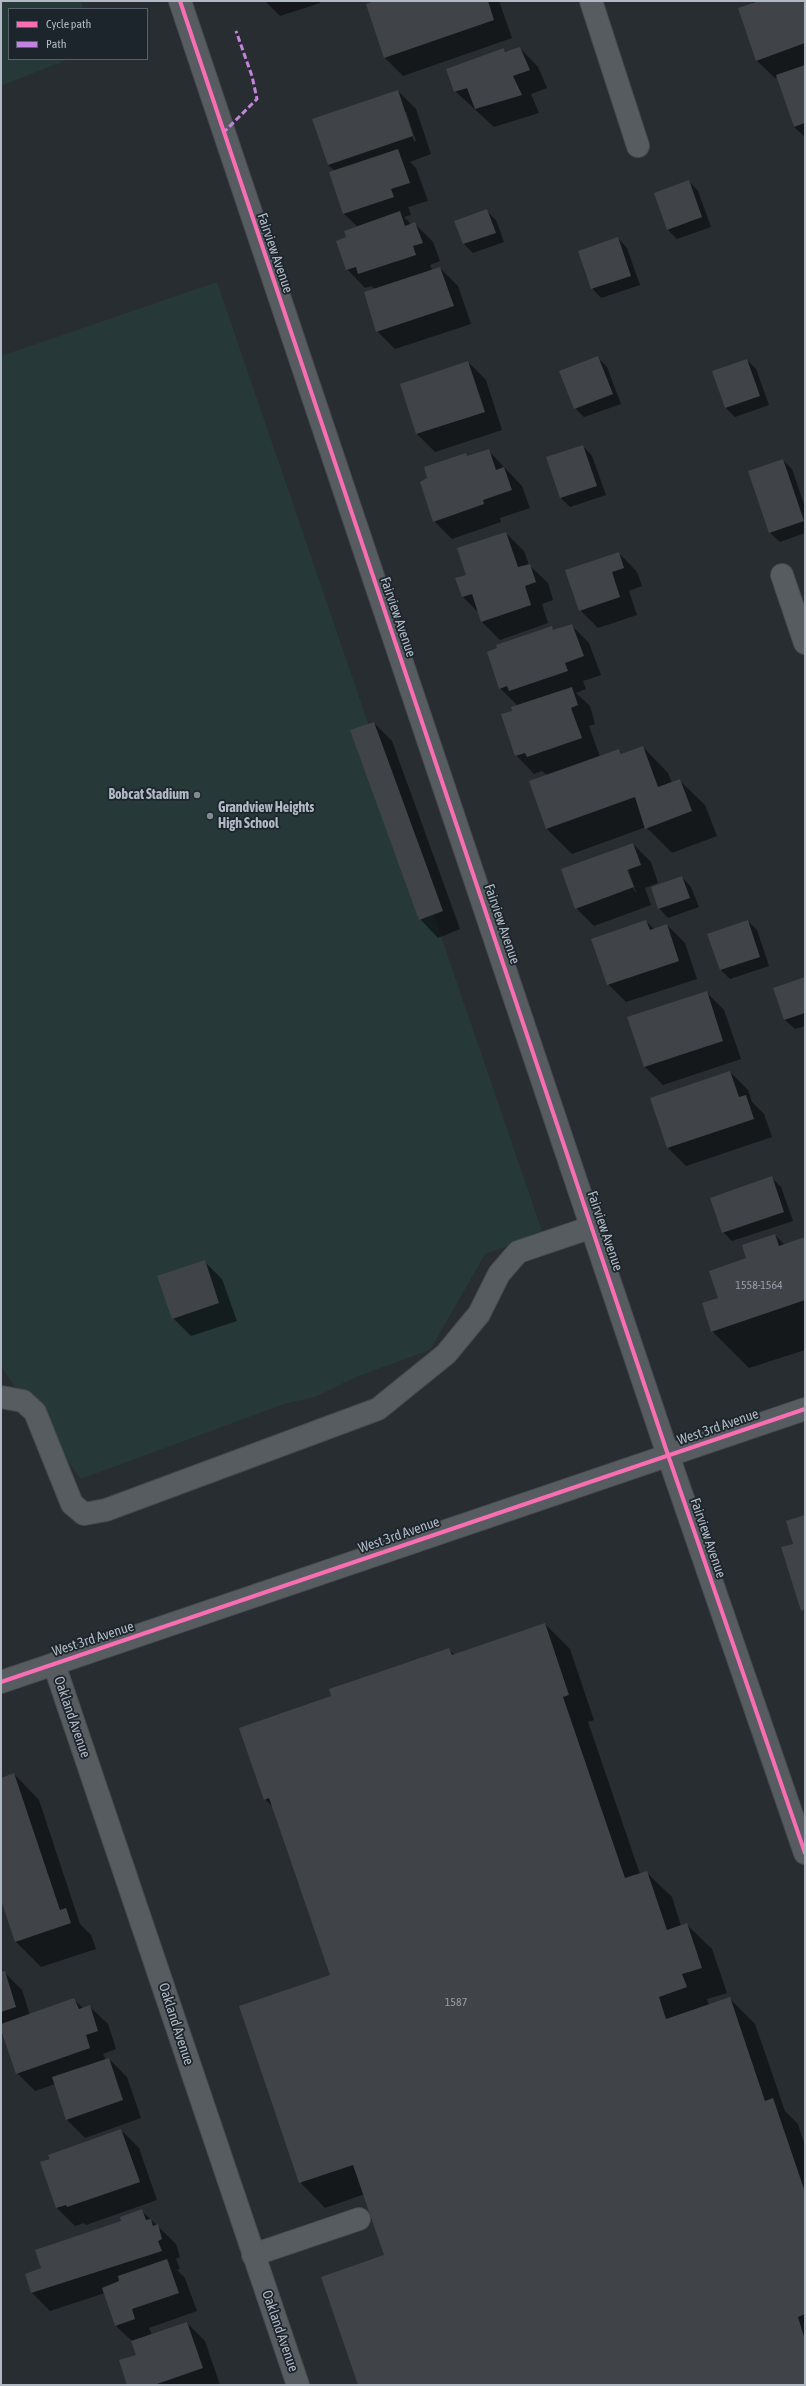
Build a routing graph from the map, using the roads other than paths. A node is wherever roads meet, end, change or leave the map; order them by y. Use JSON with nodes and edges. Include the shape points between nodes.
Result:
{"nodes":[{"id":1,"x":180,"y":1,"type":"edge"},
{"id":2,"x":591,"y":1,"type":"edge"},
{"id":3,"x":638,"y":146,"type":"dead end"},
{"id":4,"x":782,"y":575,"type":"dead end"},
{"id":5,"x":805,"y":643,"type":"edge"},
{"id":6,"x":592,"y":1227,"type":"junction"},
{"id":7,"x":1,"y":1397,"type":"edge"},
{"id":8,"x":805,"y":1409,"type":"edge"},
{"id":9,"x":668,"y":1455,"type":"junction"},
{"id":10,"x":54,"y":1664,"type":"junction"},
{"id":11,"x":1,"y":1682,"type":"edge"},
{"id":12,"x":805,"y":1853,"type":"edge"},
{"id":13,"x":358,"y":2219,"type":"dead end"},
{"id":14,"x":253,"y":2255,"type":"junction"},
{"id":15,"x":298,"y":2385,"type":"edge"}],
"edges":[{"from":1,"to":6,"type":"street","name":"Fairview Avenue"},
{"from":2,"to":3,"type":"street"},
{"from":4,"to":5,"type":"street"},
{"from":6,"to":7,"type":"street","via":[[518,1252],[499,1274],[479,1314],[446,1354],[378,1409],[106,1510],[84,1514],[72,1504],[36,1412],[23,1401]]},
{"from":6,"to":9,"type":"street","name":"Fairview Avenue"},
{"from":8,"to":9,"type":"street","name":"West 3rd Avenue"},
{"from":9,"to":10,"type":"street","name":"West 3rd Avenue"},
{"from":9,"to":12,"type":"street","name":"Fairview Avenue"},
{"from":10,"to":11,"type":"street","name":"West 3rd Avenue"},
{"from":10,"to":14,"type":"street","name":"Oakland Avenue"},
{"from":13,"to":14,"type":"street"},
{"from":14,"to":15,"type":"street","name":"Oakland Avenue"}]}
